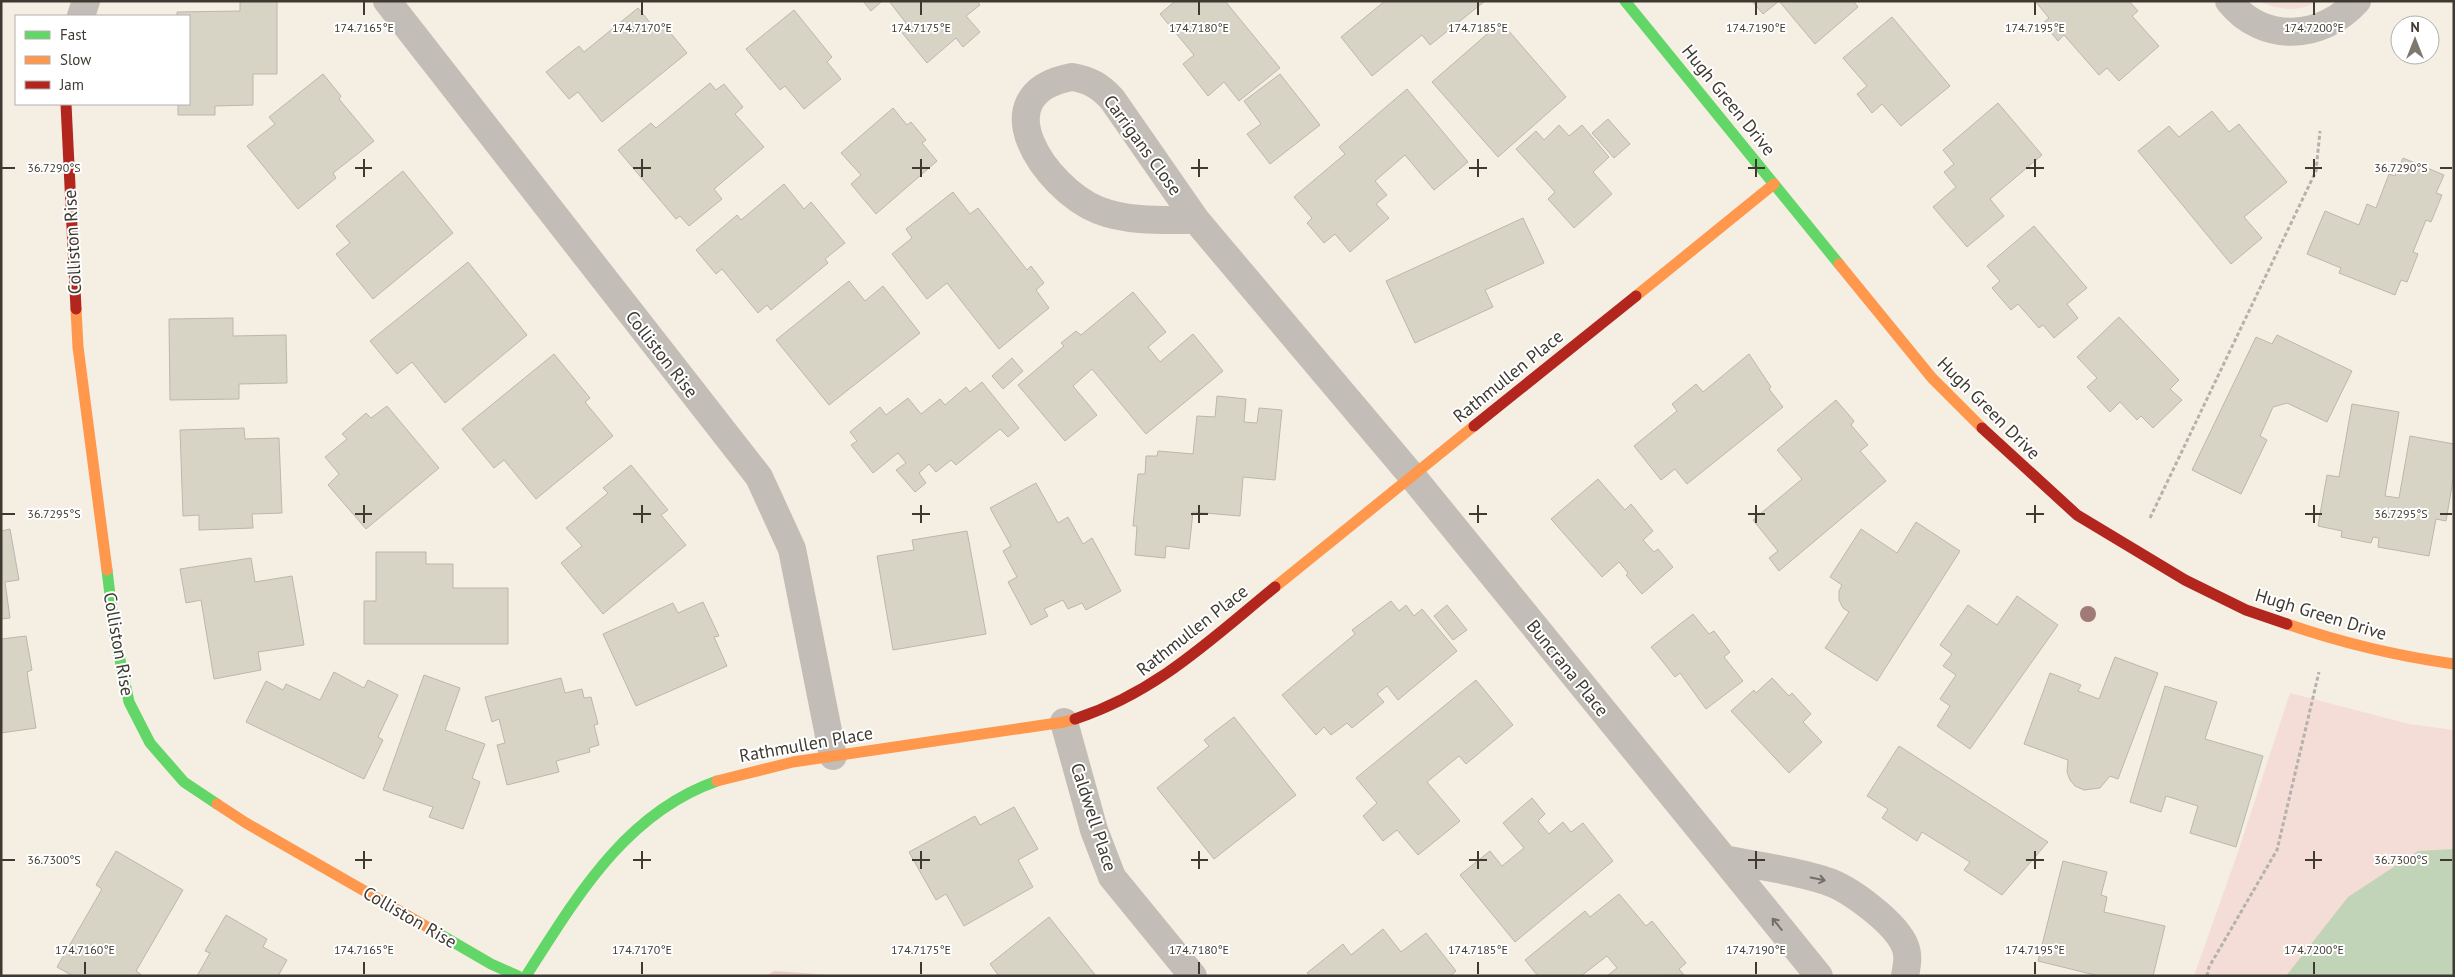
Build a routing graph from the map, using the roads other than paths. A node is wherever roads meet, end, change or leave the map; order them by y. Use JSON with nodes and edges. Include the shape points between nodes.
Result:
{"nodes":[{"id":1,"x":86,"y":1,"type":"edge"},
{"id":2,"x":387,"y":1,"type":"edge"},
{"id":3,"x":1625,"y":1,"type":"edge"},
{"id":4,"x":2229,"y":1,"type":"edge"},
{"id":5,"x":2357,"y":1,"type":"edge"},
{"id":6,"x":81,"y":15,"type":"edge"},
{"id":7,"x":66,"y":105,"type":"edge"},
{"id":8,"x":1774,"y":184,"type":"junction"},
{"id":9,"x":1196,"y":220,"type":"junction"},
{"id":10,"x":1412,"y":476,"type":"junction"},
{"id":11,"x":2454,"y":664,"type":"edge"},
{"id":12,"x":1064,"y":722,"type":"junction"},
{"id":13,"x":833,"y":756,"type":"junction"},
{"id":14,"x":1724,"y":859,"type":"junction"},
{"id":15,"x":518,"y":976,"type":"edge"},
{"id":16,"x":526,"y":976,"type":"edge"},
{"id":17,"x":1193,"y":976,"type":"edge"},
{"id":18,"x":1818,"y":976,"type":"edge"},
{"id":19,"x":1905,"y":976,"type":"edge"}],
"edges":[{"from":1,"to":6,"type":"street"},
{"from":2,"to":13,"type":"street","name":"Colliston Rise","via":[[759,476],[792,549]]},
{"from":3,"to":8,"type":"street","name":"Hugh Green Drive"},
{"from":4,"to":5,"type":"street","via":[[2267,30],[2288,33],[2319,28],[2333,22]]},
{"from":7,"to":15,"type":"street","name":"Colliston Rise","via":[[80,357],[115,636],[129,702],[141,727],[150,743],[184,782],[238,818]]},
{"from":8,"to":10,"type":"street","name":"Rathmullen Place"},
{"from":8,"to":11,"type":"street","name":"Hugh Green Drive","via":[[1932,378],[2077,515],[2134,551],[2246,610],[2328,638],[2399,656]]},
{"from":9,"to":9,"type":"street","name":"Carrigans Close","via":[[1124,216],[1097,209],[1071,194],[1033,150],[1026,133],[1025,115],[1031,99],[1044,86],[1072,77],[1087,79],[1101,88],[1112,99]]},
{"from":9,"to":10,"type":"street","name":"Carrigans Close"},
{"from":10,"to":12,"type":"street","name":"Rathmullen Place","via":[[1165,676],[1137,694]]},
{"from":10,"to":14,"type":"street","name":"Buncrana Place"},
{"from":12,"to":13,"type":"street","name":"Rathmullen Place"},
{"from":12,"to":17,"type":"street","name":"Caldwell Place","via":[[1094,830],[1112,877]]},
{"from":13,"to":16,"type":"street","name":"Rathmullen Place","via":[[736,774],[693,791],[655,812],[621,841],[588,880]]},
{"from":18,"to":14,"type":"street","name":"Buncrana Place","one_way":true},
{"from":14,"to":19,"type":"street","one_way":true,"via":[[1827,881],[1852,894],[1897,931],[1908,960]]}]}
